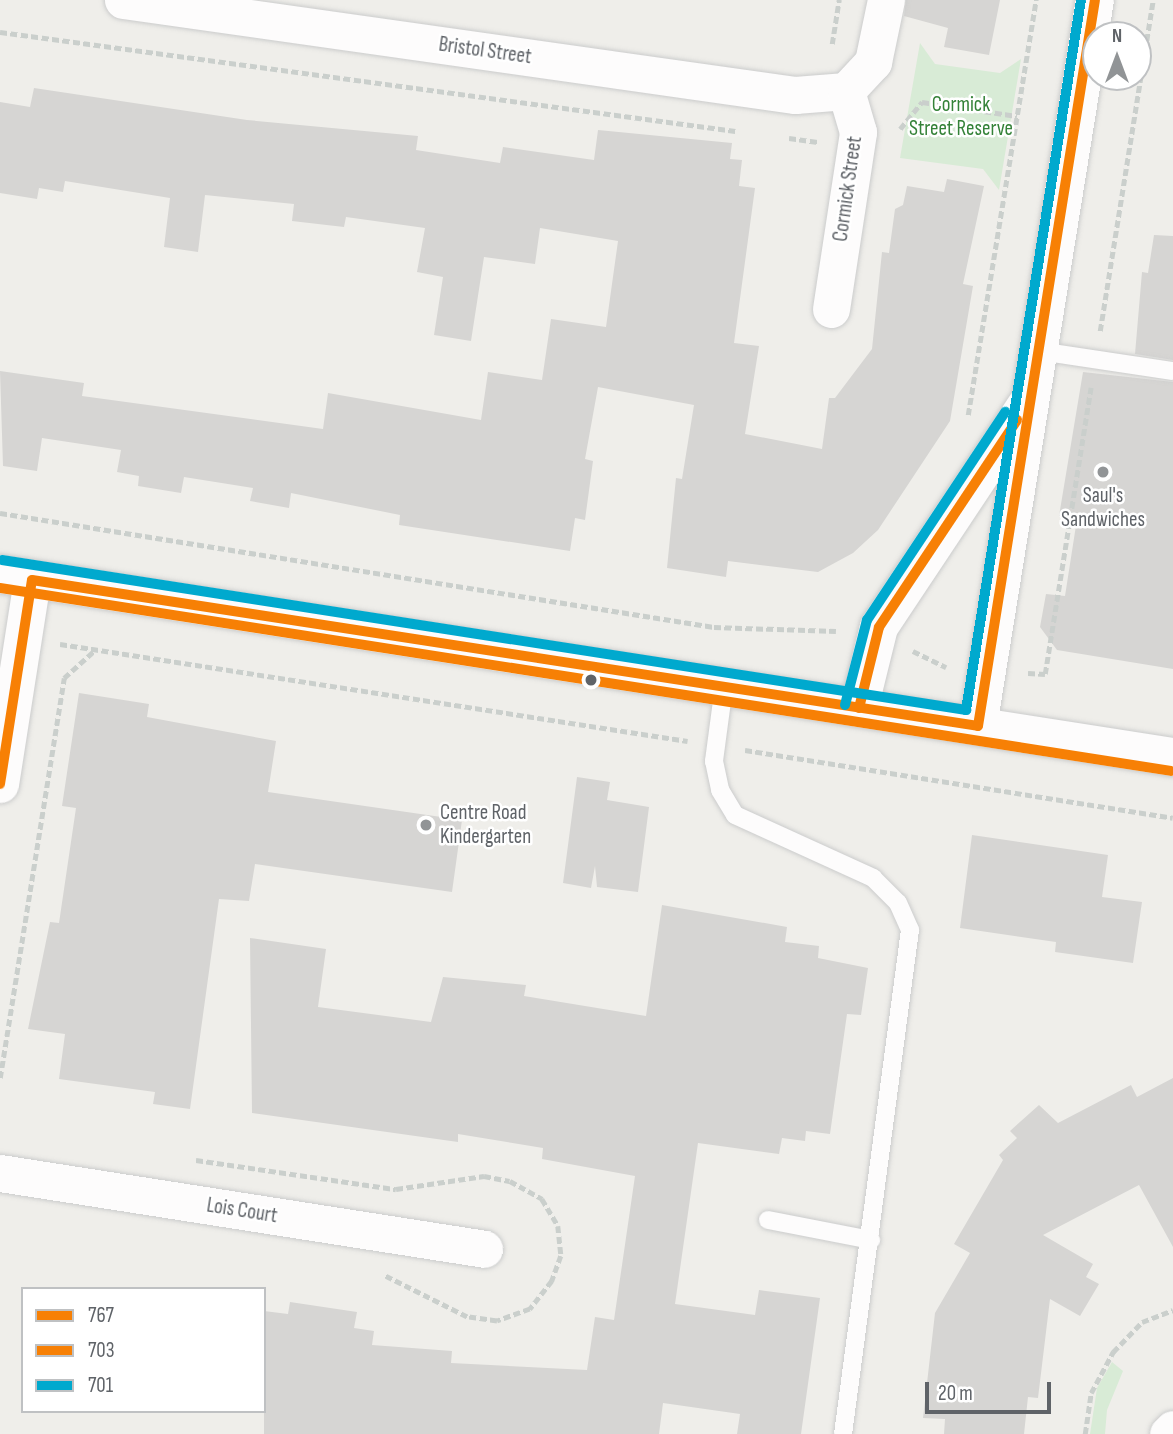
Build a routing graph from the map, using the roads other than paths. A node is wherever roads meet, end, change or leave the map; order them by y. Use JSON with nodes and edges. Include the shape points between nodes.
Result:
{"nodes":[{"id":1,"x":123,"y":0,"type":"edge"},
{"id":2,"x":886,"y":0,"type":"edge"},
{"id":3,"x":1095,"y":0,"type":"edge"},
{"id":4,"x":846,"y":91,"type":"junction"},
{"id":5,"x":831,"y":309,"type":"dead end"},
{"id":6,"x":1039,"y":351,"type":"junction"},
{"id":7,"x":1173,"y":371,"type":"edge"},
{"id":8,"x":1032,"y":398,"type":"junction"},
{"id":9,"x":16,"y":577,"type":"edge"},
{"id":10,"x":724,"y":686,"type":"junction"},
{"id":11,"x":859,"y":708,"type":"junction"},
{"id":12,"x":978,"y":726,"type":"junction"},
{"id":13,"x":1173,"y":757,"type":"edge"},
{"id":14,"x":0,"y":784,"type":"edge"},
{"id":15,"x":0,"y":1173,"type":"edge"},
{"id":16,"x":768,"y":1220,"type":"dead end"},
{"id":17,"x":871,"y":1240,"type":"junction"},
{"id":18,"x":484,"y":1249,"type":"dead end"},
{"id":19,"x":1173,"y":1429,"type":"edge"},
{"id":20,"x":843,"y":1434,"type":"edge"},
{"id":21,"x":1168,"y":1434,"type":"edge"}],
"edges":[{"from":1,"to":4,"type":"street","name":"Bristol Street","via":[[795,95]]},
{"from":2,"to":4,"type":"street","via":[[873,62]]},
{"from":3,"to":6,"type":"main road"},
{"from":4,"to":5,"type":"street","name":"Cormick Street","via":[[858,132]]},
{"from":6,"to":7,"type":"lane"},
{"from":6,"to":8,"type":"main road"},
{"from":8,"to":11,"type":"main road","via":[[879,626]]},
{"from":8,"to":12,"type":"main road"},
{"from":9,"to":10,"type":"main road"},
{"from":9,"to":14,"type":"street","via":[[24,637]]},
{"from":10,"to":11,"type":"main road"},
{"from":10,"to":17,"type":"lane","via":[[715,778],[735,815],[873,878],[893,896],[910,930]]},
{"from":11,"to":12,"type":"main road"},
{"from":12,"to":13,"type":"main road"},
{"from":15,"to":18,"type":"street","name":"Lois Court"},
{"from":16,"to":17,"type":"lane"},
{"from":17,"to":20,"type":"lane"},
{"from":19,"to":21,"type":"street"}]}
